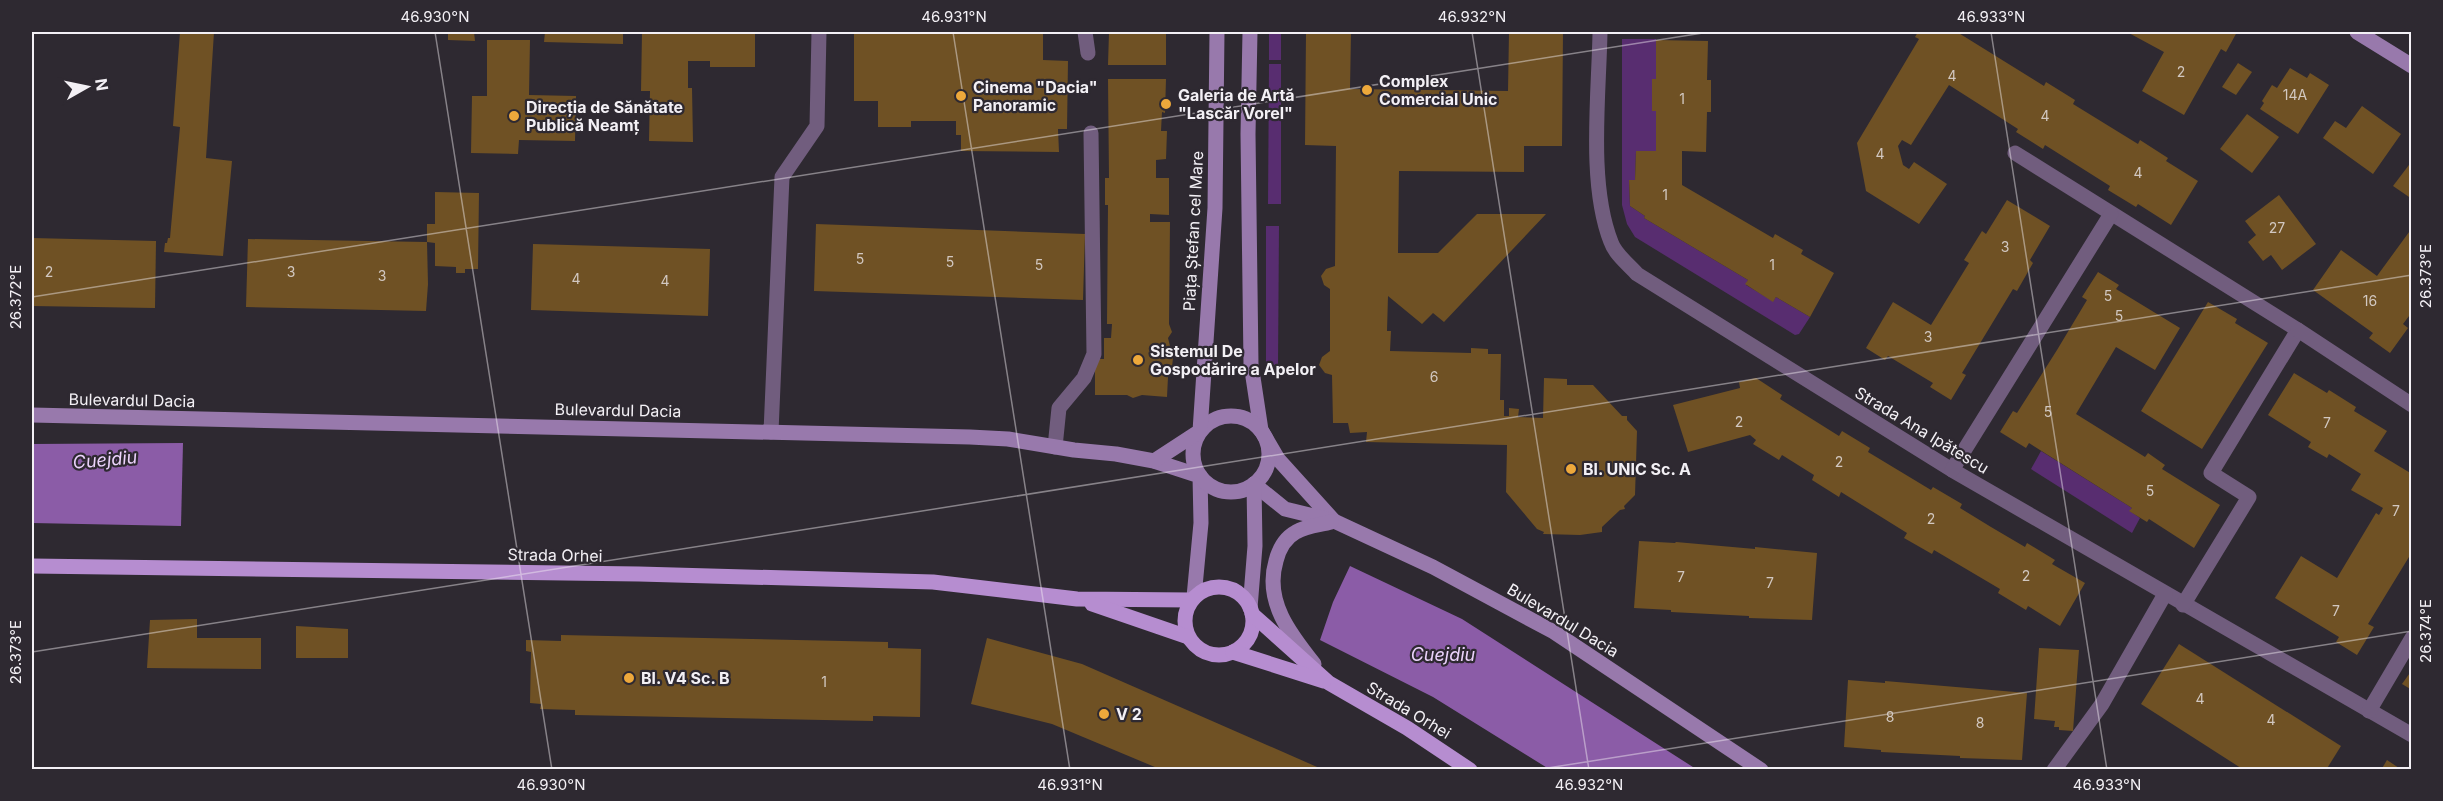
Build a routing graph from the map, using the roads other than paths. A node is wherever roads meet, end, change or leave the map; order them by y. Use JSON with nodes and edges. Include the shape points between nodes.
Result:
{"nodes":[{"id":1,"x":819,"y":32,"type":"edge"},
{"id":2,"x":1085,"y":32,"type":"edge"},
{"id":3,"x":1217,"y":32,"type":"edge"},
{"id":4,"x":1250,"y":32,"type":"edge"},
{"id":5,"x":1600,"y":32,"type":"edge"},
{"id":6,"x":2357,"y":32,"type":"edge"},
{"id":7,"x":1088,"y":53,"type":"dead end"},
{"id":8,"x":2412,"y":66,"type":"edge"},
{"id":9,"x":1091,"y":133,"type":"dead end"},
{"id":10,"x":2015,"y":153,"type":"dead end"},
{"id":11,"x":2111,"y":214,"type":"junction"},
{"id":12,"x":2298,"y":330,"type":"junction"},
{"id":13,"x":2412,"y":405,"type":"edge"},
{"id":14,"x":32,"y":415,"type":"edge"},
{"id":15,"x":1261,"y":430,"type":"junction"},
{"id":16,"x":1200,"y":431,"type":"junction"},
{"id":17,"x":771,"y":432,"type":"junction"},
{"id":18,"x":1055,"y":447,"type":"junction"},
{"id":19,"x":1154,"y":461,"type":"junction"},
{"id":20,"x":1952,"y":470,"type":"junction"},
{"id":21,"x":1200,"y":476,"type":"junction"},
{"id":22,"x":1254,"y":484,"type":"junction"},
{"id":23,"x":1334,"y":521,"type":"junction"},
{"id":24,"x":32,"y":566,"type":"edge"},
{"id":25,"x":2165,"y":594,"type":"junction"},
{"id":26,"x":1077,"y":599,"type":"junction"},
{"id":27,"x":1193,"y":599,"type":"junction"},
{"id":28,"x":2183,"y":605,"type":"junction"},
{"id":29,"x":1251,"y":611,"type":"junction"},
{"id":30,"x":1188,"y":637,"type":"junction"},
{"id":31,"x":2412,"y":638,"type":"edge"},
{"id":32,"x":1233,"y":652,"type":"junction"},
{"id":33,"x":1329,"y":683,"type":"junction"},
{"id":34,"x":2369,"y":711,"type":"junction"},
{"id":35,"x":2412,"y":735,"type":"edge"},
{"id":36,"x":1470,"y":770,"type":"edge"},
{"id":37,"x":1761,"y":770,"type":"edge"},
{"id":38,"x":2054,"y":770,"type":"edge"}],
"edges":[{"from":1,"to":17,"type":"street","via":[[817,126],[782,177]]},
{"from":2,"to":7,"type":"street"},
{"from":3,"to":16,"type":"main road","name":"Piața Ștefan cel Mare","via":[[1215,208]]},
{"from":4,"to":15,"type":"main road","via":[[1251,364]]},
{"from":5,"to":20,"type":"street","name":"Strada Ana Ipătescu","via":[[1600,203],[1611,245],[1637,274]]},
{"from":6,"to":8,"type":"main road"},
{"from":9,"to":18,"type":"street","via":[[1094,354],[1084,378],[1059,408]]},
{"from":10,"to":11,"type":"street"},
{"from":11,"to":12,"type":"street"},
{"from":11,"to":20,"type":"street"},
{"from":12,"to":13,"type":"street"},
{"from":12,"to":28,"type":"street","via":[[2211,473],[2249,497]]},
{"from":14,"to":17,"type":"main road","name":"Bulevardul Dacia"},
{"from":15,"to":16,"type":"main road","via":[[1242,417],[1230,415],[1218,417]]},
{"from":15,"to":22,"type":"main road","via":[[1269,453],[1267,465]]},
{"from":15,"to":23,"type":"main road","name":"Bulevardul Dacia","via":[[1278,459]]},
{"from":16,"to":19,"type":"main road"},
{"from":16,"to":21,"type":"main road","via":[[1192,454]]},
{"from":17,"to":18,"type":"main road","name":"Bulevardul Dacia","via":[[980,437]]},
{"from":18,"to":19,"type":"main road","name":"Bulevardul Dacia"},
{"from":19,"to":21,"type":"main road","name":"Bulevardul Dacia"},
{"from":20,"to":25,"type":"street","name":"Strada Ana Ipătescu"},
{"from":21,"to":22,"type":"main road","via":[[1219,490],[1231,492]]},
{"from":21,"to":27,"type":"main road","via":[[1201,523]]},
{"from":22,"to":23,"type":"main road","name":"Bulevardul Dacia","via":[[1285,509]]},
{"from":22,"to":29,"type":"main road"},
{"from":23,"to":33,"type":"main road","via":[[1296,532],[1283,542],[1272,577],[1274,599],[1290,634]]},
{"from":23,"to":37,"type":"main road","name":"Bulevardul Dacia","via":[[1554,632]]},
{"from":24,"to":26,"type":"main road","name":"Strada Orhei","via":[[933,582]]},
{"from":25,"to":28,"type":"street","name":"Strada Ana Ipătescu"},
{"from":25,"to":38,"type":"street","via":[[2102,704]]},
{"from":26,"to":27,"type":"main road","name":"Strada Orhei"},
{"from":26,"to":30,"type":"main road","name":"Strada Orhei"},
{"from":27,"to":29,"type":"main road","via":[[1203,590],[1225,587],[1244,598]]},
{"from":27,"to":30,"type":"main road","via":[[1186,612]]},
{"from":28,"to":34,"type":"street","name":"Strada Ana Ipătescu"},
{"from":29,"to":32,"type":"main road","via":[[1249,636]]},
{"from":29,"to":33,"type":"main road","name":"Strada Orhei"},
{"from":30,"to":32,"type":"main road","via":[[1203,651],[1223,655]]},
{"from":31,"to":34,"type":"street"},
{"from":32,"to":33,"type":"main road","name":"Strada Orhei"},
{"from":33,"to":36,"type":"main road","name":"Strada Orhei"},
{"from":34,"to":35,"type":"street","name":"Strada Ana Ipătescu"}]}
